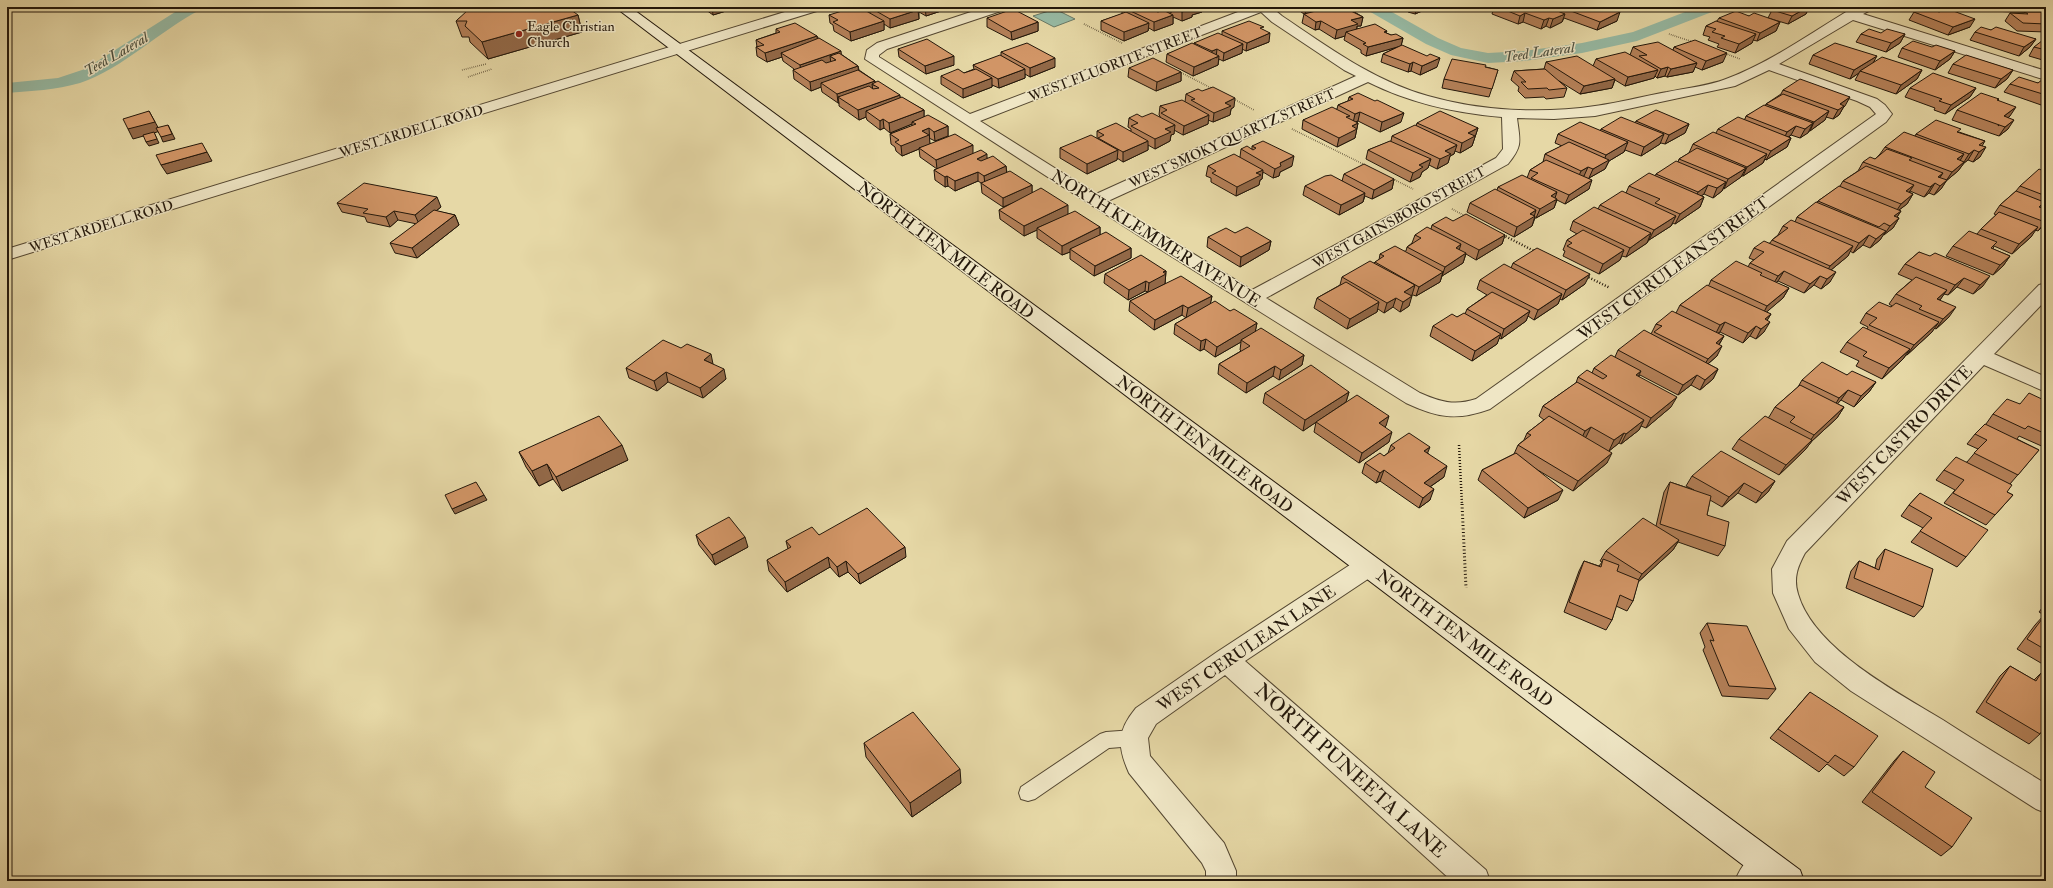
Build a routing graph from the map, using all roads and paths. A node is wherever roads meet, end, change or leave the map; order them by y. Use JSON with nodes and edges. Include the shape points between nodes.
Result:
{"nodes":[{"id":1,"x":622,"y":7,"type":"edge"},
{"id":2,"x":815,"y":7,"type":"edge"},
{"id":3,"x":999,"y":7,"type":"edge"},
{"id":4,"x":1263,"y":7,"type":"edge"},
{"id":5,"x":1869,"y":7,"type":"edge"},
{"id":6,"x":2002,"y":7,"type":"edge"},
{"id":7,"x":2046,"y":9,"type":"edge"},
{"id":8,"x":1851,"y":15,"type":"junction"},
{"id":9,"x":1084,"y":24,"type":"dead end"},
{"id":10,"x":1668,"y":34,"type":"dead end"},
{"id":11,"x":1698,"y":44,"type":"edge"},
{"id":12,"x":678,"y":49,"type":"junction"},
{"id":13,"x":1720,"y":52,"type":"edge"},
{"id":14,"x":1143,"y":53,"type":"junction"},
{"id":15,"x":1742,"y":60,"type":"dead end"},
{"id":16,"x":486,"y":64,"type":"dead end"},
{"id":17,"x":1768,"y":65,"type":"junction"},
{"id":18,"x":492,"y":69,"type":"dead end"},
{"id":19,"x":462,"y":70,"type":"dead end"},
{"id":20,"x":2046,"y":76,"type":"edge"},
{"id":21,"x":468,"y":77,"type":"dead end"},
{"id":22,"x":1367,"y":77,"type":"junction"},
{"id":23,"x":1214,"y":89,"type":"edge"},
{"id":24,"x":1227,"y":96,"type":"edge"},
{"id":25,"x":1509,"y":114,"type":"junction"},
{"id":26,"x":968,"y":120,"type":"junction"},
{"id":27,"x":1273,"y":120,"type":"junction"},
{"id":28,"x":1370,"y":168,"type":"edge"},
{"id":29,"x":1391,"y":178,"type":"edge"},
{"id":30,"x":1432,"y":199,"type":"junction"},
{"id":31,"x":1096,"y":200,"type":"junction"},
{"id":32,"x":1469,"y":217,"type":"edge"},
{"id":33,"x":1503,"y":235,"type":"edge"},
{"id":34,"x":1537,"y":252,"type":"edge"},
{"id":35,"x":7,"y":255,"type":"edge"},
{"id":36,"x":1585,"y":276,"type":"edge"},
{"id":37,"x":2046,"y":289,"type":"edge"},
{"id":38,"x":1613,"y":290,"type":"dead end"},
{"id":39,"x":1252,"y":298,"type":"junction"},
{"id":40,"x":1981,"y":356,"type":"junction"},
{"id":41,"x":2046,"y":385,"type":"edge"},
{"id":42,"x":1450,"y":412,"type":"joint"},
{"id":43,"x":1459,"y":445,"type":"dead end"},
{"id":44,"x":1368,"y":566,"type":"junction"},
{"id":45,"x":1466,"y":588,"type":"dead end"},
{"id":46,"x":1226,"y":660,"type":"junction"},
{"id":47,"x":1134,"y":738,"type":"junction"},
{"id":48,"x":1028,"y":793,"type":"dead end"},
{"id":49,"x":2046,"y":800,"type":"edge"},
{"id":50,"x":1757,"y":872,"type":"edge"},
{"id":51,"x":1221,"y":881,"type":"edge"},
{"id":52,"x":1475,"y":881,"type":"edge"},
{"id":53,"x":1789,"y":881,"type":"edge"}],
"edges":[{"from":1,"to":12,"type":"street","name":"NORTH TEN MILE ROAD"},
{"from":2,"to":12,"type":"street","name":"WEST ARDELL ROAD"},
{"from":3,"to":26,"type":"street","name":"NORTH KLEMMER AVENUE","via":[[882,46],[872,53],[872,59]]},
{"from":4,"to":14,"type":"street","name":"WEST FLUORITE STREET"},
{"from":4,"to":22,"type":"street","via":[[1277,19]]},
{"from":5,"to":8,"type":"street"},
{"from":6,"to":7,"type":"street"},
{"from":8,"to":17,"type":"street"},
{"from":8,"to":20,"type":"street"},
{"from":9,"to":14,"type":"path"},
{"from":10,"to":11,"type":"path"},
{"from":12,"to":35,"type":"street","name":"WEST ARDELL ROAD"},
{"from":12,"to":44,"type":"street","name":"NORTH TEN MILE ROAD"},
{"from":13,"to":15,"type":"path"},
{"from":14,"to":23,"type":"path"},
{"from":14,"to":26,"type":"street","name":"WEST FLUORITE STREET"},
{"from":16,"to":19,"type":"path"},
{"from":17,"to":25,"type":"street","via":[[1730,83],[1595,110],[1554,114]]},
{"from":17,"to":42,"type":"street","name":"WEST CERULEAN STREET","via":[[1862,98],[1881,108],[1884,114],[1881,119],[1483,404],[1468,410]]},
{"from":18,"to":21,"type":"path"},
{"from":22,"to":25,"type":"street","via":[[1424,100]]},
{"from":22,"to":27,"type":"street","name":"WEST SMOKY QUARTZ STREET"},
{"from":24,"to":27,"type":"path"},
{"from":25,"to":30,"type":"street","name":"WEST GAINSBORO STREET","via":[[1511,150],[1502,161]]},
{"from":26,"to":31,"type":"street","name":"NORTH KLEMMER AVENUE"},
{"from":27,"to":28,"type":"path"},
{"from":27,"to":31,"type":"street","name":"WEST SMOKY QUARTZ STREET"},
{"from":29,"to":30,"type":"path"},
{"from":30,"to":32,"type":"path"},
{"from":30,"to":39,"type":"street","name":"WEST GAINSBORO STREET"},
{"from":31,"to":39,"type":"street","name":"NORTH KLEMMER AVENUE"},
{"from":33,"to":34,"type":"path"},
{"from":36,"to":38,"type":"path"},
{"from":37,"to":40,"type":"street","name":"WEST CASTRO DRIVE"},
{"from":39,"to":42,"type":"street","name":"NORTH KLEMMER AVENUE","via":[[1413,398]]},
{"from":40,"to":41,"type":"street"},
{"from":40,"to":49,"type":"street","name":"WEST CASTRO DRIVE","via":[[1796,547],[1784,569],[1785,593],[1798,622],[1824,654],[1860,683]]},
{"from":43,"to":45,"type":"path"},
{"from":44,"to":46,"type":"street","name":"WEST CERULEAN LANE"},
{"from":44,"to":50,"type":"street","name":"NORTH TEN MILE ROAD"},
{"from":46,"to":47,"type":"street","name":"WEST CERULEAN LANE","via":[[1146,716],[1137,726]]},
{"from":46,"to":52,"type":"street","name":"NORTH PUNEETA LANE"},
{"from":47,"to":48,"type":"lane","via":[[1106,740]]},
{"from":47,"to":51,"type":"street","via":[[1134,752],[1139,764],[1213,853],[1221,871]]},
{"from":50,"to":53,"type":"street","name":"NORTH TEN MILE ROAD"}]}
